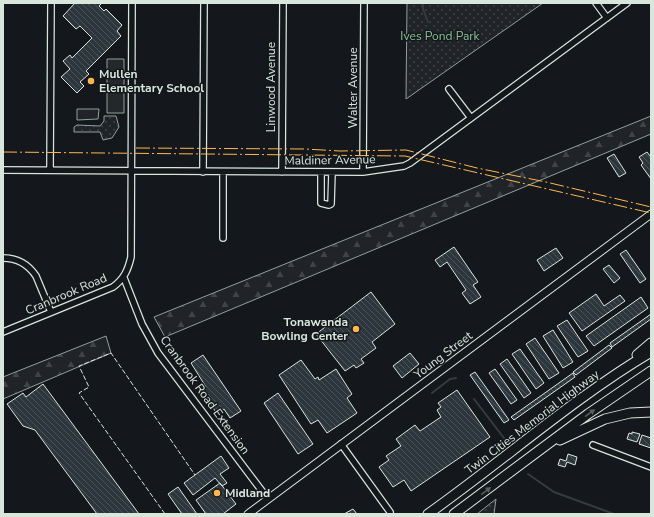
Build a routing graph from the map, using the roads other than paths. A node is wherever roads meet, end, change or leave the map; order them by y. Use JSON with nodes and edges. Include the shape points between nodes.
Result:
{"nodes":[{"id":1,"x":51,"y":3,"type":"edge"},
{"id":2,"x":132,"y":3,"type":"edge"},
{"id":3,"x":204,"y":3,"type":"edge"},
{"id":4,"x":283,"y":3,"type":"edge"},
{"id":5,"x":364,"y":3,"type":"edge"},
{"id":6,"x":596,"y":3,"type":"edge"},
{"id":7,"x":627,"y":3,"type":"edge"},
{"id":8,"x":607,"y":18,"type":"junction"},
{"id":9,"x":449,"y":89,"type":"dead end"},
{"id":10,"x":471,"y":118,"type":"junction"},
{"id":11,"x":3,"y":170,"type":"edge"},
{"id":12,"x":50,"y":170,"type":"junction"},
{"id":13,"x":131,"y":171,"type":"junction"},
{"id":14,"x":204,"y":172,"type":"junction"},
{"id":15,"x":224,"y":172,"type":"junction"},
{"id":16,"x":282,"y":172,"type":"junction"},
{"id":17,"x":321,"y":172,"type":"junction"},
{"id":18,"x":332,"y":172,"type":"junction"},
{"id":19,"x":363,"y":172,"type":"junction"},
{"id":20,"x":651,"y":214,"type":"edge"},
{"id":21,"x":222,"y":238,"type":"dead end"},
{"id":22,"x":3,"y":258,"type":"edge"},
{"id":23,"x":124,"y":278,"type":"junction"},
{"id":24,"x":51,"y":312,"type":"junction"},
{"id":25,"x":3,"y":332,"type":"edge"},
{"id":26,"x":651,"y":343,"type":"edge"},
{"id":27,"x":651,"y":352,"type":"edge"},
{"id":28,"x":651,"y":371,"type":"edge"},
{"id":29,"x":618,"y":372,"type":"junction"},
{"id":30,"x":651,"y":412,"type":"edge"},
{"id":31,"x":341,"y":444,"type":"junction"},
{"id":32,"x":593,"y":446,"type":"dead end"},
{"id":33,"x":543,"y":448,"type":"junction"},
{"id":34,"x":651,"y":467,"type":"edge"},
{"id":35,"x":268,"y":499,"type":"junction"},
{"id":36,"x":390,"y":512,"type":"dead end"},
{"id":37,"x":248,"y":514,"type":"edge"},
{"id":38,"x":428,"y":514,"type":"edge"},
{"id":39,"x":454,"y":514,"type":"edge"}],
"edges":[{"from":1,"to":12,"type":"street"},
{"from":2,"to":13,"type":"street","name":"Cranbrook Road"},
{"from":3,"to":14,"type":"street"},
{"from":4,"to":16,"type":"street","name":"Linwood Avenue"},
{"from":5,"to":19,"type":"street","name":"Walter Avenue"},
{"from":6,"to":8,"type":"street"},
{"from":7,"to":8,"type":"street","name":"Maldiner Avenue"},
{"from":8,"to":10,"type":"street","name":"Maldiner Avenue"},
{"from":9,"to":10,"type":"street"},
{"from":10,"to":19,"type":"street","name":"Maldiner Avenue","via":[[410,163]]},
{"from":11,"to":12,"type":"street","name":"Maldiner Avenue"},
{"from":12,"to":13,"type":"street","name":"Maldiner Avenue"},
{"from":13,"to":14,"type":"street","name":"Maldiner Avenue"},
{"from":13,"to":23,"type":"street","name":"Cranbrook Road","via":[[131,257]]},
{"from":14,"to":15,"type":"street","name":"Maldiner Avenue"},
{"from":15,"to":16,"type":"street","name":"Maldiner Avenue"},
{"from":15,"to":21,"type":"street"},
{"from":16,"to":17,"type":"street","name":"Maldiner Avenue"},
{"from":17,"to":18,"type":"street","name":"Maldiner Avenue"},
{"from":17,"to":18,"type":"street","via":[[321,203],[329,205],[332,199]]},
{"from":18,"to":19,"type":"street","name":"Maldiner Avenue"},
{"from":20,"to":31,"type":"street","name":"Young Street"},
{"from":22,"to":24,"type":"street","via":[[22,262],[32,271]]},
{"from":23,"to":24,"type":"street","name":"Cranbrook Road","via":[[113,287]]},
{"from":23,"to":35,"type":"street","name":"Cranbrook Road Extension","via":[[142,324],[158,353]]},
{"from":24,"to":25,"type":"street","name":"Cranbrook Road"},
{"from":26,"to":29,"type":"main road"},
{"from":27,"to":29,"type":"main road","name":"Twin Cities Memorial Highway"},
{"from":33,"to":28,"type":"main road","one_way":true},
{"from":29,"to":38,"type":"main road","name":"Twin Cities Memorial Highway"},
{"from":30,"to":33,"type":"main road","via":[[630,413],[605,419]]},
{"from":31,"to":35,"type":"street","name":"Young Street"},
{"from":31,"to":36,"type":"street"},
{"from":32,"to":34,"type":"street"},
{"from":39,"to":33,"type":"main road","one_way":true},
{"from":35,"to":37,"type":"street","name":"Young Street"}]}
